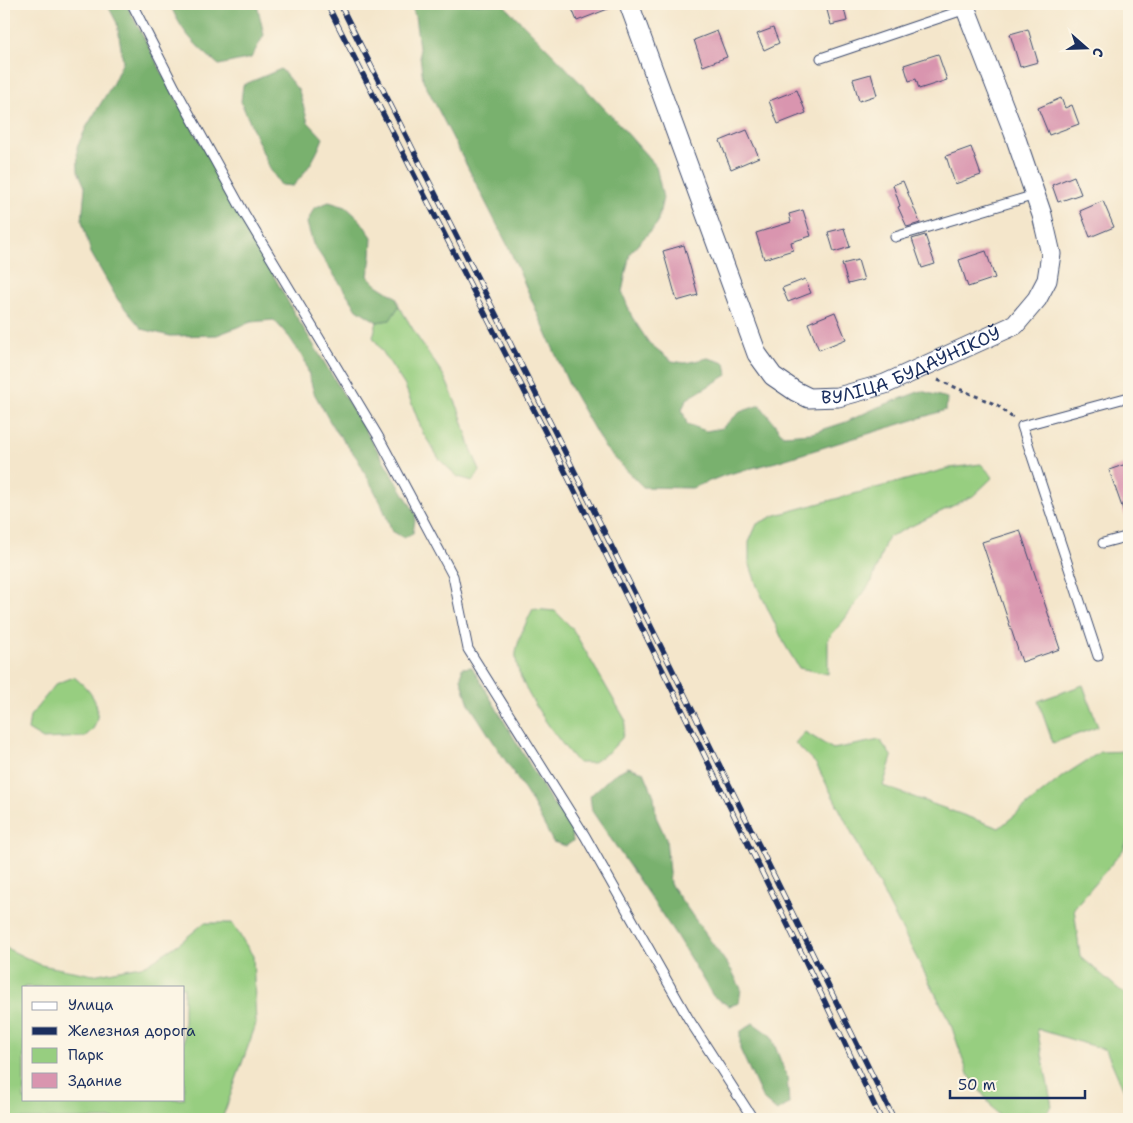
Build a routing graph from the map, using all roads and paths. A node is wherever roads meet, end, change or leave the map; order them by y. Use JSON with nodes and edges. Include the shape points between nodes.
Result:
{"nodes":[{"id":1,"x":132,"y":4,"type":"edge"},
{"id":2,"x":629,"y":4,"type":"edge"},
{"id":3,"x":965,"y":7,"type":"edge"},
{"id":4,"x":821,"y":58,"type":"dead end"},
{"id":5,"x":1036,"y":195,"type":"junction"},
{"id":6,"x":895,"y":237,"type":"dead end"},
{"id":7,"x":917,"y":369,"type":"junction"},
{"id":8,"x":1129,"y":397,"type":"edge"},
{"id":9,"x":1022,"y":426,"type":"junction"},
{"id":10,"x":1129,"y":536,"type":"edge"},
{"id":11,"x":1103,"y":543,"type":"dead end"},
{"id":12,"x":1098,"y":656,"type":"dead end"},
{"id":13,"x":753,"y":1119,"type":"edge"}],
"edges":[{"from":1,"to":13,"type":"lane","via":[[244,213],[378,436],[453,576],[468,649],[585,836],[688,1018]]},
{"from":2,"to":7,"type":"street","name":"ВУЛІЦА БУДАЎНІКОЎ","via":[[757,354],[773,376],[808,398],[838,397],[885,384]]},
{"from":3,"to":4,"type":"lane"},
{"from":3,"to":5,"type":"street","name":"ВУЛІЦА БУДАЎНІКОЎ"},
{"from":5,"to":6,"type":"lane"},
{"from":5,"to":7,"type":"street","name":"ВУЛІЦА БУДАЎНІКОЎ","via":[[1051,254],[1047,280],[1037,299],[1015,325]]},
{"from":7,"to":9,"type":"path","via":[[997,405]]},
{"from":8,"to":9,"type":"lane"},
{"from":9,"to":12,"type":"lane"},
{"from":10,"to":11,"type":"lane"}]}
